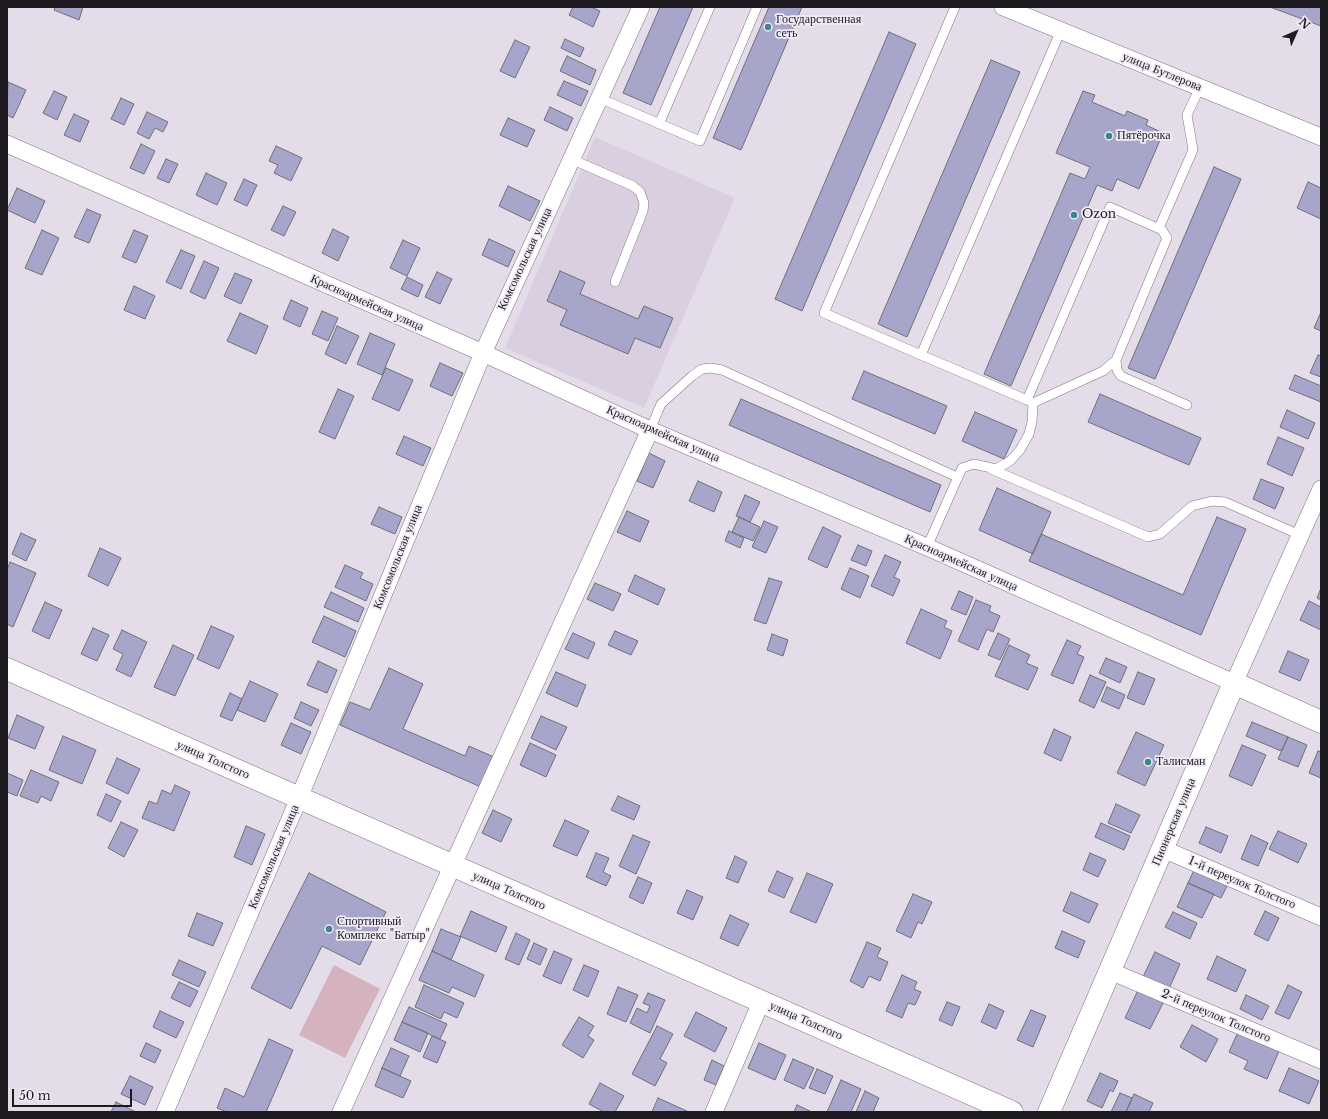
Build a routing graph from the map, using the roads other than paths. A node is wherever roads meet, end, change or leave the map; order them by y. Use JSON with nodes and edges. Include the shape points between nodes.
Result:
{"nodes":[{"id":1,"x":641,"y":7,"type":"edge"},
{"id":2,"x":710,"y":7,"type":"edge"},
{"id":3,"x":757,"y":7,"type":"edge"},
{"id":4,"x":955,"y":7,"type":"edge"},
{"id":5,"x":1002,"y":7,"type":"edge"},
{"id":6,"x":1061,"y":30,"type":"junction"},
{"id":7,"x":1200,"y":87,"type":"junction"},
{"id":8,"x":599,"y":98,"type":"junction"},
{"id":9,"x":659,"y":124,"type":"junction"},
{"id":10,"x":1321,"y":137,"type":"edge"},
{"id":11,"x":7,"y":144,"type":"edge"},
{"id":12,"x":571,"y":159,"type":"junction"},
{"id":13,"x":1159,"y":228,"type":"junction"},
{"id":14,"x":615,"y":282,"type":"dead end"},
{"id":15,"x":482,"y":353,"type":"junction"},
{"id":16,"x":922,"y":355,"type":"junction"},
{"id":17,"x":1116,"y":360,"type":"junction"},
{"id":18,"x":1030,"y":402,"type":"junction"},
{"id":19,"x":1187,"y":405,"type":"dead end"},
{"id":20,"x":650,"y":430,"type":"junction"},
{"id":21,"x":991,"y":469,"type":"junction"},
{"id":22,"x":957,"y":477,"type":"junction"},
{"id":23,"x":1321,"y":489,"type":"edge"},
{"id":24,"x":1300,"y":535,"type":"junction"},
{"id":25,"x":927,"y":548,"type":"junction"},
{"id":26,"x":7,"y":669,"type":"edge"},
{"id":27,"x":1234,"y":683,"type":"junction"},
{"id":28,"x":1321,"y":722,"type":"edge"},
{"id":29,"x":299,"y":798,"type":"junction"},
{"id":30,"x":1163,"y":849,"type":"junction"},
{"id":31,"x":452,"y":866,"type":"junction"},
{"id":32,"x":1321,"y":917,"type":"edge"},
{"id":33,"x":1110,"y":971,"type":"junction"},
{"id":34,"x":761,"y":1002,"type":"junction"},
{"id":35,"x":1321,"y":1060,"type":"edge"},
{"id":36,"x":165,"y":1112,"type":"edge"},
{"id":37,"x":341,"y":1112,"type":"edge"},
{"id":38,"x":714,"y":1112,"type":"edge"},
{"id":39,"x":1012,"y":1112,"type":"edge"},
{"id":40,"x":1050,"y":1112,"type":"edge"}],
"edges":[{"from":1,"to":8,"type":"street","name":"Комсомольская улица"},
{"from":2,"to":9,"type":"lane"},
{"from":3,"to":9,"type":"lane","via":[[700,141]]},
{"from":4,"to":16,"type":"lane","via":[[824,313]]},
{"from":5,"to":6,"type":"street","name":"улица Бутлерова"},
{"from":6,"to":7,"type":"street","name":"улица Бутлерова"},
{"from":6,"to":16,"type":"lane"},
{"from":7,"to":10,"type":"street","name":"улица Бутлерова"},
{"from":7,"to":13,"type":"lane","via":[[1188,115],[1193,150]]},
{"from":8,"to":9,"type":"lane"},
{"from":8,"to":12,"type":"street","name":"Комсомольская улица"},
{"from":11,"to":15,"type":"street","name":"Красноармейская улица"},
{"from":12,"to":14,"type":"lane","via":[[633,186],[640,192],[644,203]]},
{"from":12,"to":15,"type":"street","name":"Комсомольская улица"},
{"from":13,"to":17,"type":"lane","via":[[1165,232],[1167,238]]},
{"from":13,"to":18,"type":"lane","via":[[1110,207]]},
{"from":15,"to":20,"type":"street","name":"Красноармейская улица"},
{"from":15,"to":29,"type":"street","name":"Комсомольская улица"},
{"from":16,"to":18,"type":"lane"},
{"from":17,"to":18,"type":"lane","via":[[1103,371]]},
{"from":17,"to":19,"type":"lane","via":[[1117,370],[1121,376]]},
{"from":18,"to":21,"type":"lane","via":[[1030,428],[1020,450],[1004,466]]},
{"from":20,"to":22,"type":"lane","via":[[662,404],[692,376],[702,369],[710,368],[722,370]]},
{"from":20,"to":25,"type":"street","name":"Красноармейская улица"},
{"from":20,"to":31,"type":"street"},
{"from":21,"to":22,"type":"lane","via":[[974,464],[968,465],[962,468]]},
{"from":21,"to":24,"type":"lane","via":[[1148,537],[1160,534],[1192,506],[1212,501],[1224,502]]},
{"from":22,"to":25,"type":"lane"},
{"from":23,"to":24,"type":"street","name":"Пионерская улица"},
{"from":24,"to":27,"type":"street","name":"Пионерская улица"},
{"from":25,"to":27,"type":"street","name":"Красноармейская улица"},
{"from":26,"to":29,"type":"street","name":"улица Толстого"},
{"from":27,"to":28,"type":"street","name":"Красноармейская улица"},
{"from":27,"to":30,"type":"street","name":"Пионерская улица"},
{"from":29,"to":31,"type":"street","name":"улица Толстого"},
{"from":29,"to":36,"type":"street","name":"Комсомольская улица"},
{"from":30,"to":32,"type":"street","name":"1-й переулок Толстого"},
{"from":30,"to":33,"type":"street","name":"Пионерская улица"},
{"from":31,"to":34,"type":"street","name":"улица Толстого"},
{"from":31,"to":37,"type":"street"},
{"from":33,"to":35,"type":"street","name":"2-й переулок Толстого"},
{"from":33,"to":40,"type":"street","name":"Пионерская улица"},
{"from":34,"to":38,"type":"street"},
{"from":34,"to":39,"type":"street","name":"улица Толстого"}]}
